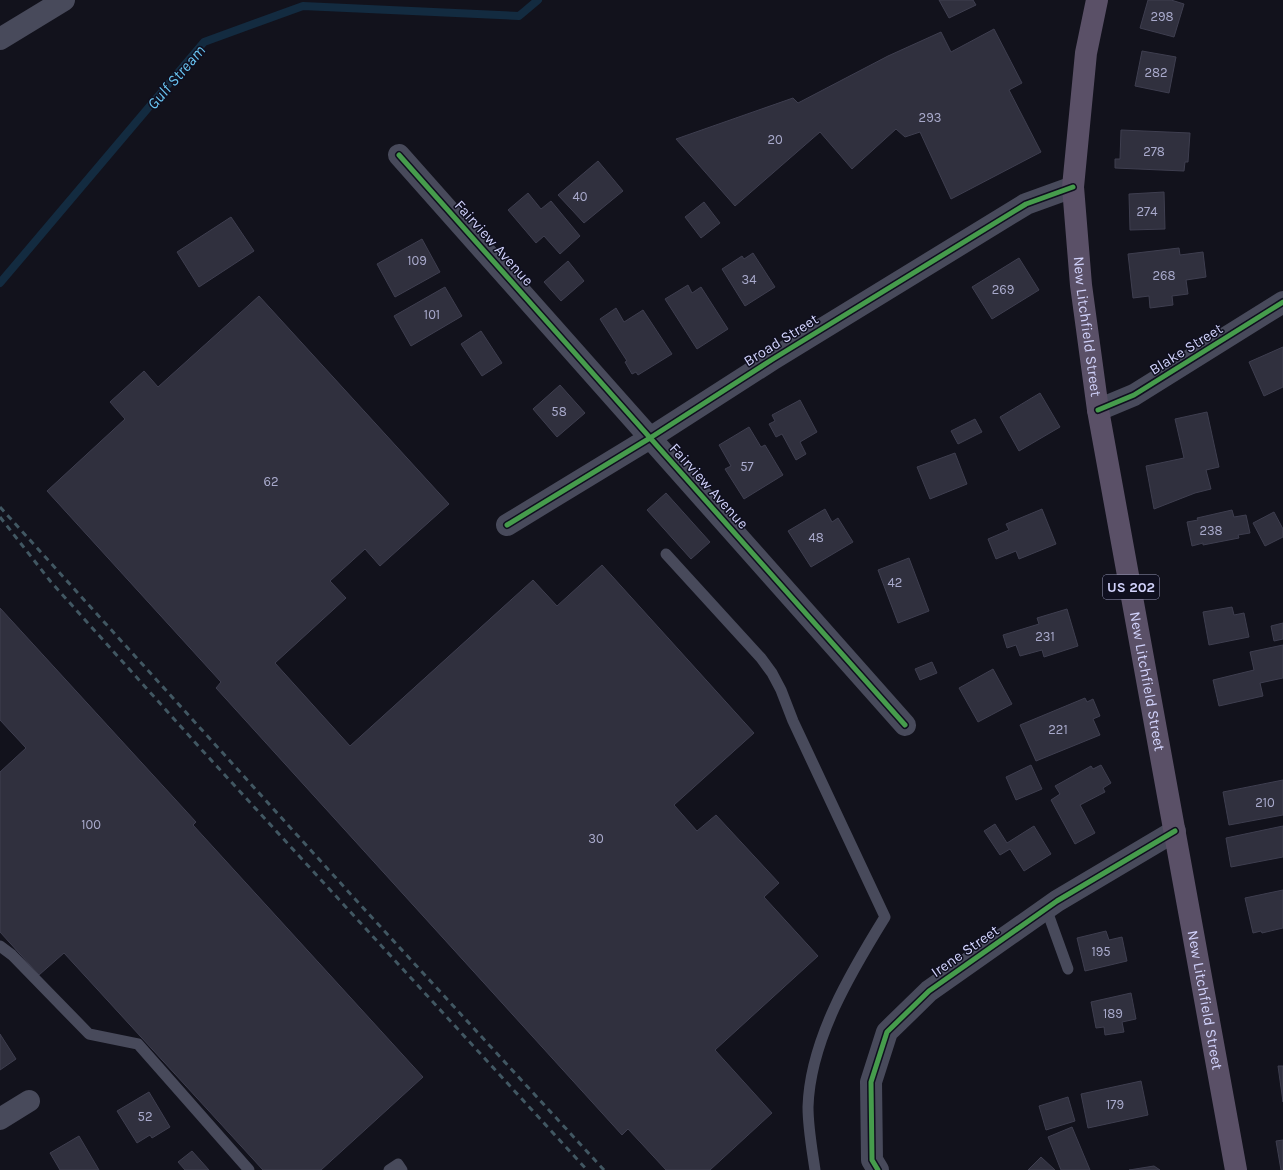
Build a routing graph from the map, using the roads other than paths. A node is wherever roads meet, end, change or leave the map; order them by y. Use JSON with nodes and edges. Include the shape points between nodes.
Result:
{"nodes":[{"id":1,"x":64,"y":0,"type":"edge"},
{"id":2,"x":1097,"y":0,"type":"edge"},
{"id":3,"x":0,"y":39,"type":"edge"},
{"id":4,"x":399,"y":155,"type":"dead end"},
{"id":5,"x":1073,"y":187,"type":"junction"},
{"id":6,"x":1283,"y":302,"type":"edge"},
{"id":7,"x":1098,"y":410,"type":"junction"},
{"id":8,"x":650,"y":438,"type":"junction"},
{"id":9,"x":507,"y":525,"type":"dead end"},
{"id":10,"x":666,"y":554,"type":"dead end"},
{"id":11,"x":905,"y":725,"type":"dead end"},
{"id":12,"x":1175,"y":831,"type":"junction"},
{"id":13,"x":1046,"y":908,"type":"junction"},
{"id":14,"x":0,"y":946,"type":"edge"},
{"id":15,"x":1068,"y":969,"type":"dead end"},
{"id":16,"x":29,"y":1101,"type":"dead end"},
{"id":17,"x":0,"y":1119,"type":"edge"},
{"id":18,"x":875,"y":1165,"type":"edge"},
{"id":19,"x":249,"y":1170,"type":"edge"},
{"id":20,"x":389,"y":1170,"type":"edge"},
{"id":21,"x":402,"y":1170,"type":"edge"},
{"id":22,"x":815,"y":1170,"type":"edge"},
{"id":23,"x":1236,"y":1170,"type":"edge"}],
"edges":[{"from":1,"to":3,"type":"street"},
{"from":2,"to":5,"type":"highway","name":"New Litchfield Street","number":"US 202","via":[[1086,53]]},
{"from":4,"to":8,"type":"street","name":"Fairview Avenue"},
{"from":5,"to":7,"type":"highway","name":"New Litchfield Street","number":"US 202","via":[[1081,285]]},
{"from":5,"to":8,"type":"street","name":"Broad Street","via":[[1026,204],[773,359]]},
{"from":6,"to":7,"type":"street","name":"Blake Street","via":[[1134,395]]},
{"from":7,"to":12,"type":"highway","name":"New Litchfield Street","number":"US 202"},
{"from":8,"to":9,"type":"street","name":"Broad Street"},
{"from":8,"to":11,"type":"street","name":"Fairview Avenue"},
{"from":10,"to":22,"type":"lane","via":[[772,673],[885,917],[836,1006],[817,1051],[808,1107]]},
{"from":12,"to":13,"type":"street","name":"Irene Street"},
{"from":12,"to":23,"type":"highway","name":"New Litchfield Street","number":"US 202"},
{"from":13,"to":15,"type":"lane"},
{"from":13,"to":18,"type":"street","name":"Irene Street","via":[[929,991],[888,1032],[871,1082]]},
{"from":14,"to":19,"type":"lane","via":[[12,955],[89,1034],[138,1044]]},
{"from":16,"to":17,"type":"street"},
{"from":20,"to":21,"type":"lane","via":[[398,1164]]}]}
